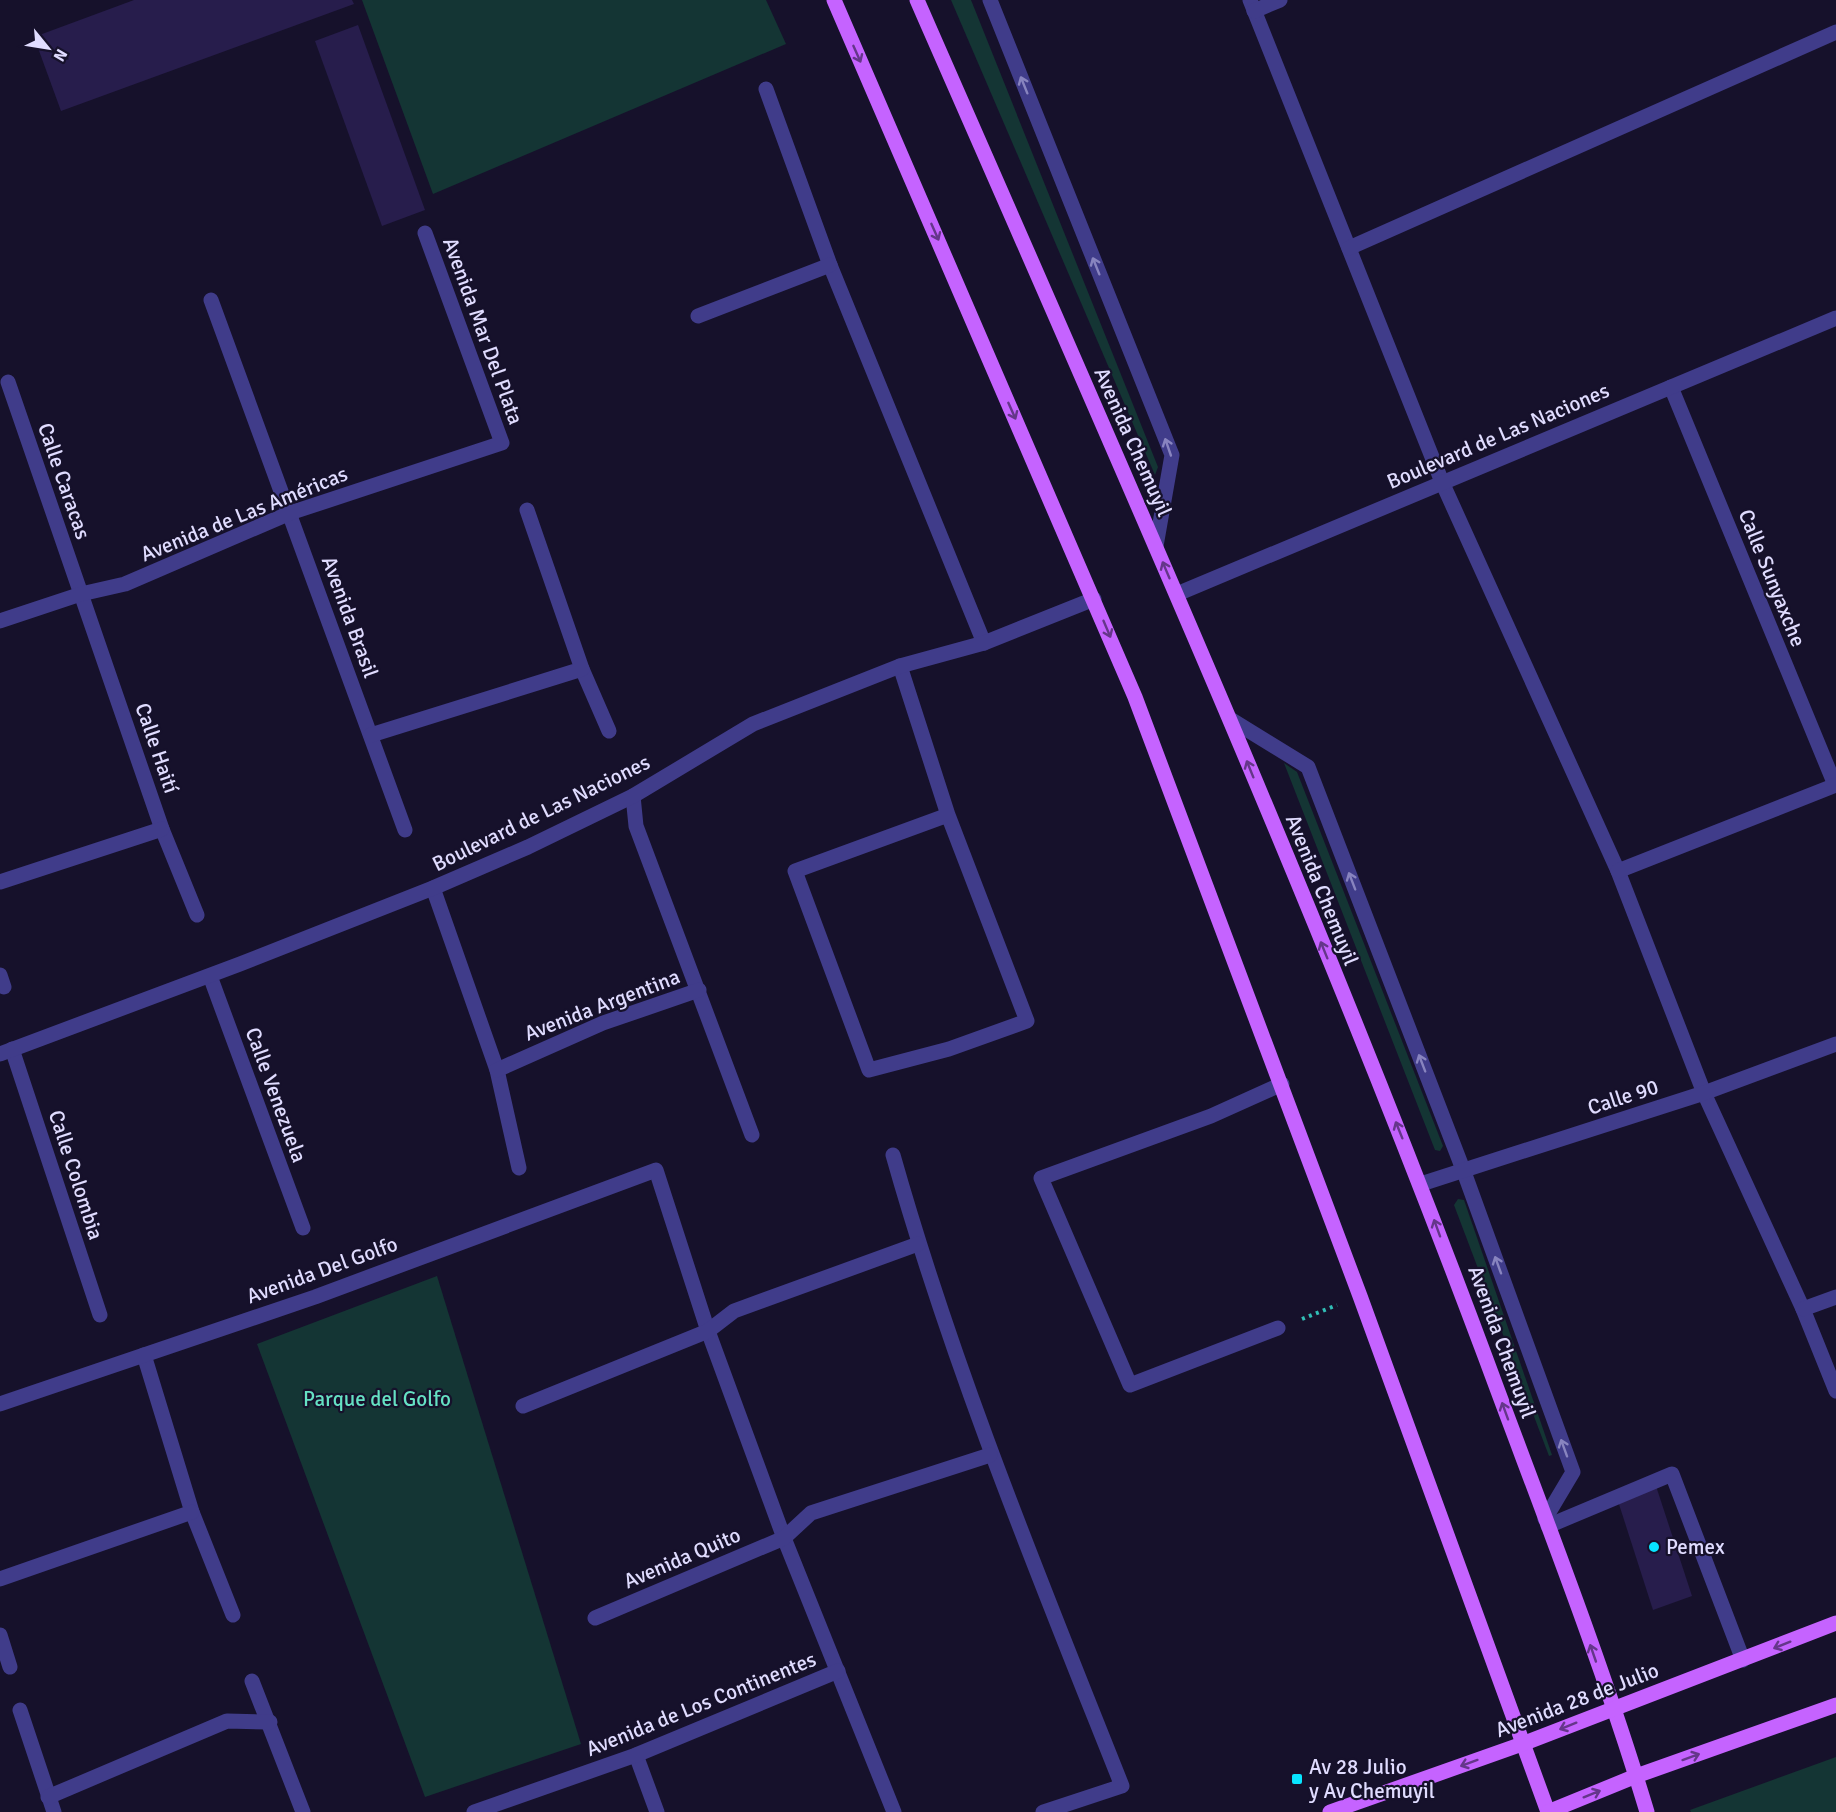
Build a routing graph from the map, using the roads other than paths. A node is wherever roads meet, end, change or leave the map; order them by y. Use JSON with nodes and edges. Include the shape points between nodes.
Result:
{"nodes":[{"id":1,"x":834,"y":0,"type":"edge"},
{"id":2,"x":917,"y":0,"type":"edge"},
{"id":3,"x":990,"y":0,"type":"edge"},
{"id":4,"x":1280,"y":0,"type":"edge"},
{"id":5,"x":1252,"y":5,"type":"edge"},
{"id":6,"x":1836,"y":32,"type":"edge"},
{"id":7,"x":766,"y":88,"type":"dead end"},
{"id":8,"x":425,"y":233,"type":"dead end"},
{"id":9,"x":1349,"y":248,"type":"junction"},
{"id":10,"x":830,"y":265,"type":"junction"},
{"id":11,"x":211,"y":300,"type":"dead end"},
{"id":12,"x":698,"y":316,"type":"dead end"},
{"id":13,"x":1836,"y":318,"type":"edge"},
{"id":14,"x":8,"y":382,"type":"dead end"},
{"id":15,"x":1671,"y":387,"type":"junction"},
{"id":16,"x":502,"y":443,"type":"joint"},
{"id":17,"x":1442,"y":482,"type":"junction"},
{"id":18,"x":526,"y":510,"type":"dead end"},
{"id":19,"x":290,"y":513,"type":"junction"},
{"id":20,"x":1156,"y":546,"type":"junction"},
{"id":21,"x":81,"y":594,"type":"junction"},
{"id":22,"x":1177,"y":594,"type":"junction"},
{"id":23,"x":1094,"y":599,"type":"junction"},
{"id":24,"x":0,"y":621,"type":"edge"},
{"id":25,"x":984,"y":643,"type":"junction"},
{"id":26,"x":900,"y":666,"type":"junction"},
{"id":27,"x":582,"y":669,"type":"junction"},
{"id":28,"x":1230,"y":719,"type":"junction"},
{"id":29,"x":609,"y":731,"type":"dead end"},
{"id":30,"x":371,"y":735,"type":"junction"},
{"id":31,"x":1835,"y":785,"type":"edge"},
{"id":32,"x":633,"y":796,"type":"junction"},
{"id":33,"x":948,"y":815,"type":"junction"},
{"id":34,"x":162,"y":829,"type":"junction"},
{"id":35,"x":405,"y":830,"type":"dead end"},
{"id":36,"x":1618,"y":871,"type":"junction"},
{"id":37,"x":0,"y":882,"type":"edge"},
{"id":38,"x":433,"y":888,"type":"junction"},
{"id":39,"x":197,"y":915,"type":"dead end"},
{"id":40,"x":210,"y":976,"type":"junction"},
{"id":41,"x":699,"y":990,"type":"junction"},
{"id":42,"x":1836,"y":1044,"type":"edge"},
{"id":43,"x":6,"y":1051,"type":"edge"},
{"id":44,"x":497,"y":1070,"type":"junction"},
{"id":45,"x":1282,"y":1084,"type":"junction"},
{"id":46,"x":1704,"y":1093,"type":"junction"},
{"id":47,"x":752,"y":1135,"type":"dead end"},
{"id":48,"x":893,"y":1155,"type":"dead end"},
{"id":49,"x":519,"y":1168,"type":"dead end"},
{"id":50,"x":656,"y":1170,"type":"joint"},
{"id":51,"x":1464,"y":1172,"type":"junction"},
{"id":52,"x":1421,"y":1184,"type":"junction"},
{"id":53,"x":303,"y":1228,"type":"dead end"},
{"id":54,"x":918,"y":1244,"type":"junction"},
{"id":55,"x":1836,"y":1298,"type":"edge"},
{"id":56,"x":1803,"y":1309,"type":"junction"},
{"id":57,"x":100,"y":1315,"type":"dead end"},
{"id":58,"x":1278,"y":1328,"type":"road end"},
{"id":59,"x":708,"y":1331,"type":"junction"},
{"id":60,"x":144,"y":1354,"type":"junction"},
{"id":61,"x":1836,"y":1391,"type":"edge"},
{"id":62,"x":0,"y":1404,"type":"edge"},
{"id":63,"x":523,"y":1406,"type":"dead end"},
{"id":64,"x":990,"y":1455,"type":"junction"},
{"id":65,"x":192,"y":1512,"type":"junction"},
{"id":66,"x":1546,"y":1522,"type":"junction"},
{"id":67,"x":784,"y":1538,"type":"junction"},
{"id":68,"x":0,"y":1579,"type":"edge"},
{"id":69,"x":233,"y":1615,"type":"dead end"},
{"id":70,"x":595,"y":1618,"type":"dead end"},
{"id":71,"x":1836,"y":1623,"type":"edge"},
{"id":72,"x":0,"y":1635,"type":"edge"},
{"id":73,"x":1743,"y":1660,"type":"junction"},
{"id":74,"x":10,"y":1667,"type":"dead end"},
{"id":75,"x":838,"y":1671,"type":"junction"},
{"id":76,"x":252,"y":1681,"type":"dead end"},
{"id":77,"x":1836,"y":1705,"type":"edge"},
{"id":78,"x":1612,"y":1708,"type":"junction"},
{"id":79,"x":20,"y":1710,"type":"dead end"},
{"id":80,"x":270,"y":1722,"type":"junction"},
{"id":81,"x":1525,"y":1743,"type":"junction"},
{"id":82,"x":636,"y":1755,"type":"junction"},
{"id":83,"x":1636,"y":1776,"type":"junction"},
{"id":84,"x":48,"y":1797,"type":"junction"},
{"id":85,"x":54,"y":1812,"type":"edge"},
{"id":86,"x":303,"y":1812,"type":"edge"},
{"id":87,"x":474,"y":1812,"type":"edge"},
{"id":88,"x":657,"y":1812,"type":"edge"},
{"id":89,"x":894,"y":1812,"type":"edge"},
{"id":90,"x":1043,"y":1812,"type":"edge"},
{"id":91,"x":1330,"y":1812,"type":"edge"},
{"id":92,"x":1548,"y":1812,"type":"edge"},
{"id":93,"x":1647,"y":1812,"type":"edge"}],
"edges":[{"from":1,"to":23,"type":"main road","one_way":true},
{"from":2,"to":20,"type":"main road","name":"Avenida Chemuyil"},
{"from":20,"to":3,"type":"street","one_way":true,"via":[[1172,455]]},
{"from":4,"to":5,"type":"street"},
{"from":5,"to":9,"type":"street"},
{"from":6,"to":9,"type":"street"},
{"from":7,"to":10,"type":"street"},
{"from":8,"to":16,"type":"street","name":"Avenida Mar Del Plata"},
{"from":9,"to":17,"type":"street"},
{"from":10,"to":12,"type":"street"},
{"from":10,"to":25,"type":"street"},
{"from":11,"to":19,"type":"street","name":"Avenida Brasil"},
{"from":13,"to":15,"type":"street","name":"Boulevard de Las Naciones"},
{"from":14,"to":21,"type":"street","name":"Calle Caracas"},
{"from":15,"to":17,"type":"street","name":"Boulevard de Las Naciones"},
{"from":15,"to":31,"type":"street","name":"Calle Sunyaxche"},
{"from":16,"to":19,"type":"street","name":"Avenida de Las Américas"},
{"from":17,"to":22,"type":"street","name":"Boulevard de Las Naciones"},
{"from":17,"to":36,"type":"street"},
{"from":18,"to":27,"type":"street"},
{"from":19,"to":21,"type":"street","name":"Avenida de Las Américas","via":[[125,584]]},
{"from":19,"to":30,"type":"street","name":"Avenida Brasil"},
{"from":22,"to":20,"type":"main road","name":"Avenida Chemuyil","one_way":true},
{"from":21,"to":24,"type":"street","name":"Avenida de Las Américas"},
{"from":21,"to":34,"type":"street","name":"Calle Haití"},
{"from":22,"to":28,"type":"main road","name":"Avenida Chemuyil"},
{"from":23,"to":25,"type":"street","name":"Boulevard de Las Naciones"},
{"from":23,"to":45,"type":"main road","one_way":true},
{"from":25,"to":26,"type":"street","name":"Boulevard de Las Naciones"},
{"from":26,"to":32,"type":"street","name":"Boulevard de Las Naciones","via":[[753,724]]},
{"from":26,"to":33,"type":"street"},
{"from":27,"to":29,"type":"street"},
{"from":27,"to":30,"type":"street"},
{"from":51,"to":28,"type":"street","one_way":true,"via":[[1308,767]]},
{"from":52,"to":28,"type":"main road","name":"Avenida Chemuyil","one_way":true},
{"from":30,"to":35,"type":"street","name":"Avenida Brasil"},
{"from":31,"to":36,"type":"street"},
{"from":32,"to":38,"type":"street","name":"Boulevard de Las Naciones"},
{"from":32,"to":41,"type":"street","name":"Avenida Argentina","via":[[636,826]]},
{"from":33,"to":33,"type":"street","via":[[795,871],[869,1070],[949,1049],[1027,1021]]},
{"from":34,"to":37,"type":"street"},
{"from":34,"to":39,"type":"street","name":"Calle Haití"},
{"from":36,"to":46,"type":"street"},
{"from":38,"to":40,"type":"street","name":"Boulevard de Las Naciones"},
{"from":38,"to":44,"type":"street"},
{"from":40,"to":43,"type":"street","name":"Boulevard de Las Naciones"},
{"from":40,"to":53,"type":"street","name":"Calle Venezuela"},
{"from":41,"to":44,"type":"street","name":"Avenida Argentina","via":[[603,1023]]},
{"from":41,"to":47,"type":"street"},
{"from":42,"to":46,"type":"street","name":"Calle 90"},
{"from":43,"to":57,"type":"street","name":"Calle Colombia"},
{"from":44,"to":49,"type":"street"},
{"from":45,"to":58,"type":"street","via":[[1211,1116],[1041,1178],[1130,1385]]},
{"from":45,"to":81,"type":"main road"},
{"from":46,"to":51,"type":"street","name":"Calle 90"},
{"from":46,"to":56,"type":"street"},
{"from":48,"to":54,"type":"street"},
{"from":50,"to":59,"type":"street","name":"Avenida de Los Continentes"},
{"from":50,"to":60,"type":"street","name":"Avenida Del Golfo","via":[[315,1297]]},
{"from":51,"to":52,"type":"street","name":"Calle 90"},
{"from":66,"to":51,"type":"street","one_way":true,"via":[[1573,1472]]},
{"from":66,"to":52,"type":"main road","name":"Avenida Chemuyil","one_way":true},
{"from":54,"to":59,"type":"street","via":[[734,1311]]},
{"from":54,"to":64,"type":"street"},
{"from":55,"to":56,"type":"street"},
{"from":56,"to":61,"type":"street"},
{"from":59,"to":63,"type":"street"},
{"from":59,"to":67,"type":"street","name":"Avenida de Los Continentes"},
{"from":60,"to":62,"type":"street","name":"Avenida Del Golfo"},
{"from":60,"to":65,"type":"street"},
{"from":64,"to":67,"type":"street","name":"Avenida Quito","via":[[811,1514]]},
{"from":64,"to":90,"type":"street","via":[[1122,1786]]},
{"from":65,"to":68,"type":"street"},
{"from":65,"to":69,"type":"street"},
{"from":66,"to":73,"type":"street","via":[[1672,1474]]},
{"from":78,"to":66,"type":"main road","name":"Avenida Chemuyil","one_way":true},
{"from":67,"to":70,"type":"street","name":"Avenida Quito"},
{"from":67,"to":75,"type":"street","name":"Avenida de Los Continentes"},
{"from":71,"to":73,"type":"main road","name":"Avenida 28 de Julio","one_way":true},
{"from":72,"to":74,"type":"street"},
{"from":73,"to":78,"type":"main road","name":"Avenida 28 de Julio"},
{"from":75,"to":82,"type":"street","name":"Avenida de Los Continentes"},
{"from":75,"to":89,"type":"street"},
{"from":76,"to":80,"type":"street"},
{"from":83,"to":77,"type":"main road","one_way":true},
{"from":78,"to":81,"type":"main road","name":"Avenida 28 de Julio","one_way":true},
{"from":78,"to":83,"type":"main road","name":"Avenida Chemuyil"},
{"from":79,"to":84,"type":"street"},
{"from":80,"to":84,"type":"street","via":[[227,1721]]},
{"from":80,"to":86,"type":"street"},
{"from":81,"to":91,"type":"main road","name":"Avenida 28 de Julio","one_way":true},
{"from":81,"to":92,"type":"main road"},
{"from":82,"to":87,"type":"street","name":"Avenida de Los Continentes"},
{"from":82,"to":88,"type":"street"},
{"from":92,"to":83,"type":"main road","one_way":true},
{"from":83,"to":93,"type":"main road","name":"Avenida Chemuyil"},
{"from":84,"to":85,"type":"street"}]}
